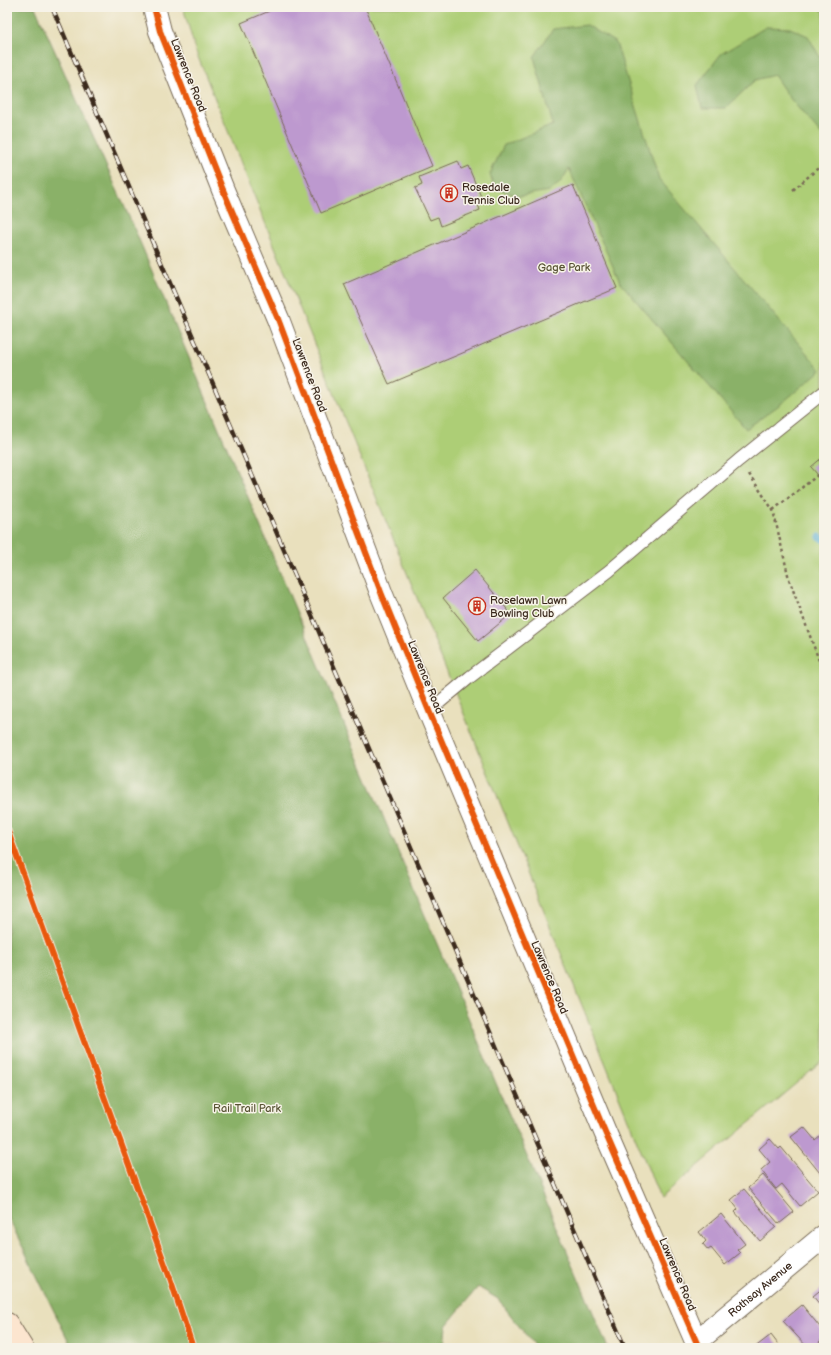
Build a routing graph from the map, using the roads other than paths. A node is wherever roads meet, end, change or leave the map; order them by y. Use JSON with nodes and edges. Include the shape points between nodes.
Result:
{"nodes":[{"id":1,"x":154,"y":7,"type":"edge"},
{"id":2,"x":824,"y":392,"type":"edge"},
{"id":3,"x":429,"y":711,"type":"junction"},
{"id":4,"x":824,"y":1236,"type":"edge"},
{"id":5,"x":7,"y":1324,"type":"edge"},
{"id":6,"x":698,"y":1345,"type":"edge"},
{"id":7,"x":22,"y":1348,"type":"edge"}],
"edges":[{"from":1,"to":3,"type":"street","name":"Lawrence Road","via":[[163,38],[223,190],[278,319],[379,587]]},
{"from":2,"to":3,"type":"lane","via":[[739,460],[609,571]]},
{"from":3,"to":6,"type":"street","name":"Lawrence Road","via":[[602,1125]]},
{"from":4,"to":6,"type":"street","name":"Rothsay Avenue"},
{"from":5,"to":7,"type":"main road"}]}
